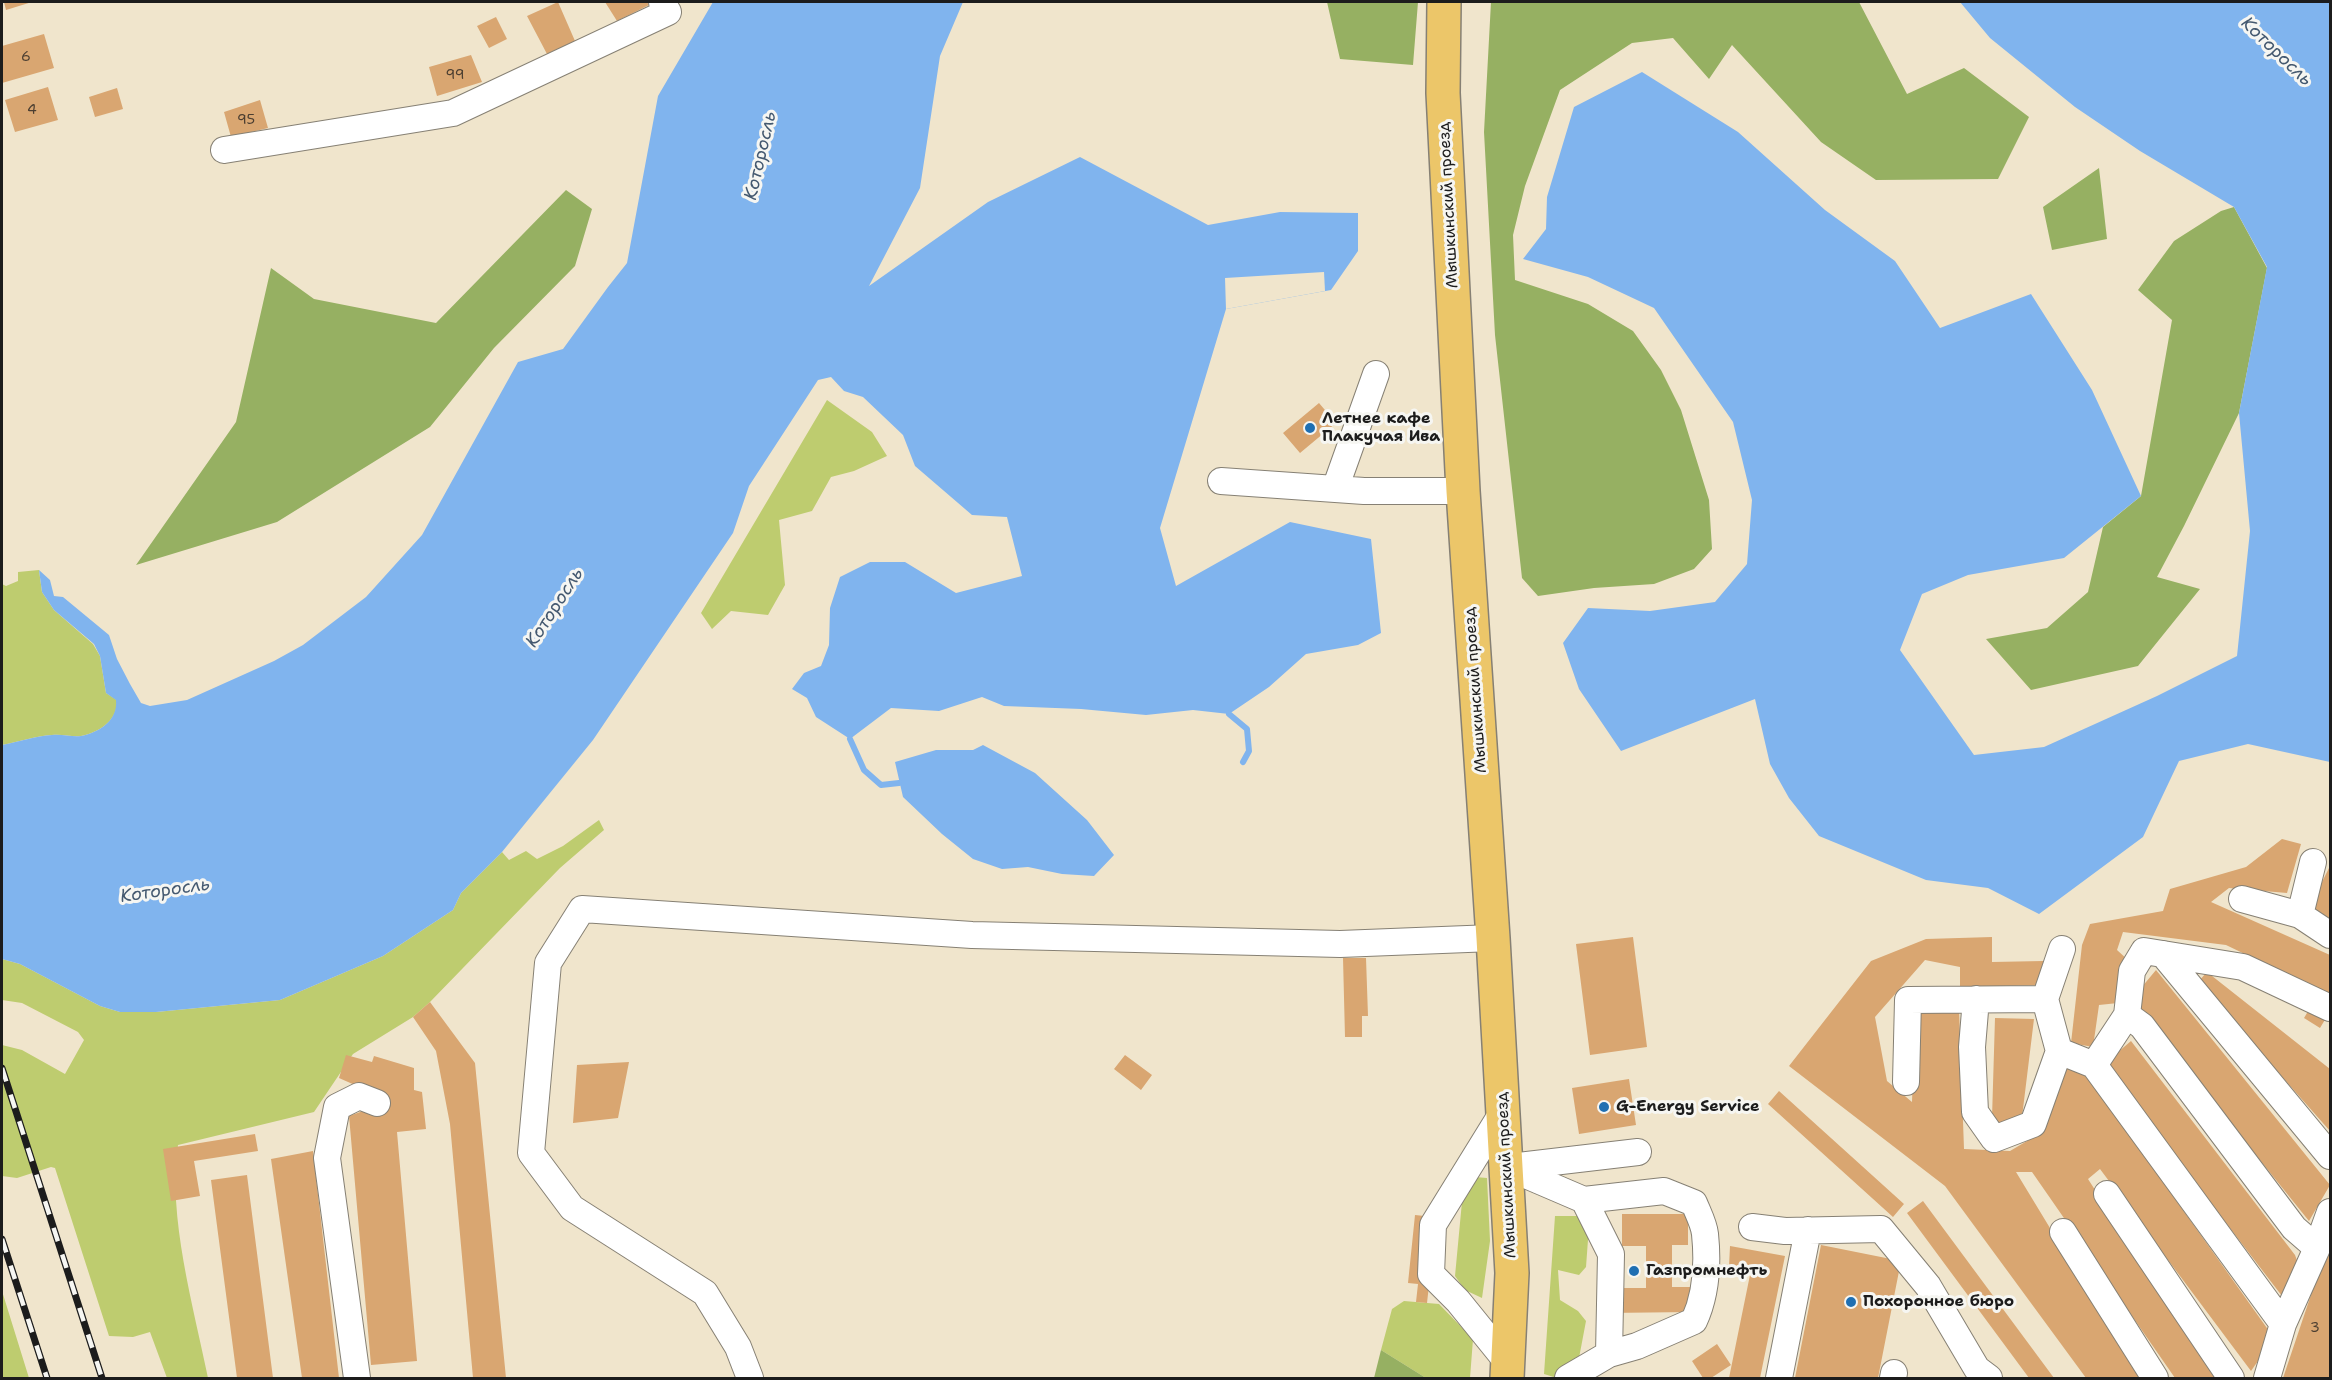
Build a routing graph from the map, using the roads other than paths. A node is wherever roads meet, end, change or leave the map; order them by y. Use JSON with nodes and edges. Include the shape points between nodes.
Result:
{"nodes":[{"id":1,"x":1444,"y":2,"type":"edge"},
{"id":2,"x":665,"y":7,"type":"edge"},
{"id":3,"x":224,"y":150,"type":"dead end"},
{"id":4,"x":1376,"y":374,"type":"dead end"},
{"id":5,"x":1221,"y":481,"type":"dead end"},
{"id":6,"x":1335,"y":489,"type":"junction"},
{"id":7,"x":1463,"y":491,"type":"junction"},
{"id":8,"x":2313,"y":862,"type":"dead end"},
{"id":9,"x":2242,"y":899,"type":"dead end"},
{"id":10,"x":2301,"y":915,"type":"junction"},
{"id":11,"x":2331,"y":935,"type":"edge"},
{"id":12,"x":1493,"y":938,"type":"junction"},
{"id":13,"x":2062,"y":949,"type":"dead end"},
{"id":14,"x":2163,"y":954,"type":"junction"},
{"id":15,"x":1976,"y":999,"type":"junction"},
{"id":16,"x":2045,"y":999,"type":"junction"},
{"id":17,"x":2331,"y":1008,"type":"edge"},
{"id":18,"x":2127,"y":1015,"type":"junction"},
{"id":19,"x":2059,"y":1051,"type":"junction"},
{"id":20,"x":2094,"y":1065,"type":"junction"},
{"id":21,"x":1906,"y":1082,"type":"dead end"},
{"id":22,"x":377,"y":1103,"type":"dead end"},
{"id":23,"x":1504,"y":1110,"type":"junction"},
{"id":24,"x":1638,"y":1152,"type":"dead end"},
{"id":25,"x":2331,"y":1156,"type":"edge"},
{"id":26,"x":1507,"y":1167,"type":"junction"},
{"id":27,"x":2107,"y":1194,"type":"dead end"},
{"id":28,"x":1584,"y":1200,"type":"junction"},
{"id":29,"x":2331,"y":1212,"type":"edge"},
{"id":30,"x":1752,"y":1227,"type":"dead end"},
{"id":31,"x":1808,"y":1230,"type":"junction"},
{"id":32,"x":2063,"y":1232,"type":"dead end"},
{"id":33,"x":2317,"y":1248,"type":"junction"},
{"id":34,"x":2283,"y":1324,"type":"junction"},
{"id":35,"x":1609,"y":1354,"type":"junction"},
{"id":36,"x":1508,"y":1371,"type":"edge"},
{"id":37,"x":357,"y":1378,"type":"edge"},
{"id":38,"x":750,"y":1378,"type":"edge"},
{"id":39,"x":1568,"y":1378,"type":"edge"},
{"id":40,"x":1779,"y":1378,"type":"edge"},
{"id":41,"x":1989,"y":1378,"type":"edge"},
{"id":42,"x":2155,"y":1378,"type":"edge"},
{"id":43,"x":2231,"y":1378,"type":"edge"},
{"id":44,"x":2267,"y":1378,"type":"edge"}],
"edges":[{"from":1,"to":7,"type":"main road","name":"Мышкинский проезд","via":[[1443,93]]},
{"from":2,"to":3,"type":"street","via":[[453,112]]},
{"from":4,"to":6,"type":"street"},
{"from":5,"to":6,"type":"street"},
{"from":6,"to":7,"type":"street"},
{"from":7,"to":12,"type":"main road","name":"Мышкинский проезд"},
{"from":8,"to":10,"type":"street"},
{"from":9,"to":10,"type":"street"},
{"from":10,"to":11,"type":"street"},
{"from":12,"to":23,"type":"main road","name":"Мышкинский проезд"},
{"from":12,"to":38,"type":"street","via":[[1340,944],[972,935],[582,909],[548,963],[531,1153],[572,1209],[705,1293],[738,1347]]},
{"from":13,"to":16,"type":"street"},
{"from":14,"to":17,"type":"street","via":[[2243,967]]},
{"from":14,"to":18,"type":"street","via":[[2144,951],[2132,971]]},
{"from":14,"to":25,"type":"street"},
{"from":15,"to":16,"type":"street"},
{"from":15,"to":19,"type":"street","via":[[1972,1047],[1975,1112],[1994,1138],[2033,1124]]},
{"from":15,"to":21,"type":"street","via":[[1908,1000]]},
{"from":16,"to":19,"type":"street"},
{"from":18,"to":20,"type":"street"},
{"from":18,"to":33,"type":"street","via":[[2142,1026],[2294,1228]]},
{"from":19,"to":20,"type":"street"},
{"from":20,"to":34,"type":"street"},
{"from":22,"to":37,"type":"street","via":[[359,1096],[337,1107],[327,1158]]},
{"from":23,"to":26,"type":"main road","name":"Мышкинский проезд"},
{"from":23,"to":36,"type":"street","via":[[1433,1225],[1431,1274],[1458,1301]]},
{"from":24,"to":26,"type":"street"},
{"from":26,"to":28,"type":"street"},
{"from":26,"to":36,"type":"main road","name":"Мышкинский проезд","via":[[1512,1273]]},
{"from":27,"to":43,"type":"street"},
{"from":28,"to":35,"type":"street","via":[[1611,1254]]},
{"from":28,"to":35,"type":"street","via":[[1664,1191],[1694,1203],[1705,1232],[1706,1277],[1694,1321]]},
{"from":29,"to":33,"type":"street"},
{"from":30,"to":31,"type":"street"},
{"from":31,"to":40,"type":"street"},
{"from":31,"to":41,"type":"street","via":[[1881,1229],[1928,1286],[1977,1369]]},
{"from":32,"to":42,"type":"street"},
{"from":33,"to":34,"type":"street"},
{"from":34,"to":44,"type":"street"},
{"from":35,"to":39,"type":"street"}]}
